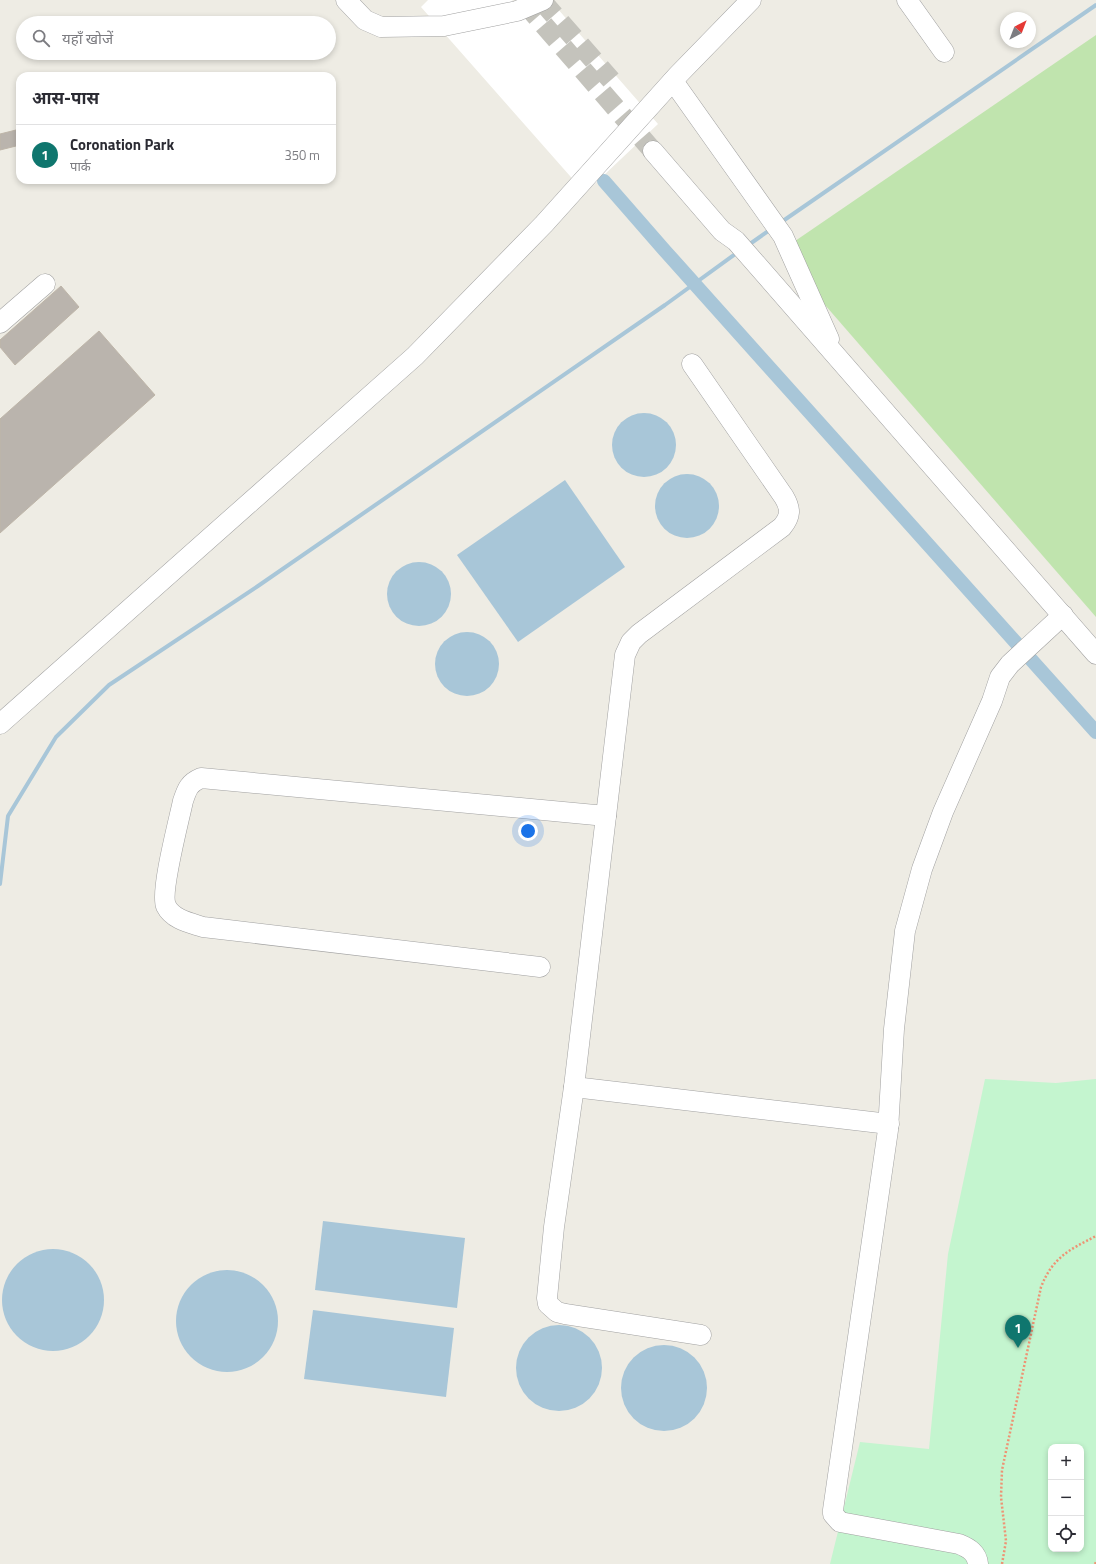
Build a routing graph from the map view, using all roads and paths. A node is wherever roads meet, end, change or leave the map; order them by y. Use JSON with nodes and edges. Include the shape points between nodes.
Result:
{"nodes":[{"id":1,"x":346,"y":0,"type":"edge"},
{"id":2,"x":751,"y":0,"type":"edge"},
{"id":3,"x":907,"y":0,"type":"edge"},
{"id":4,"x":530,"y":1,"type":"edge"},
{"id":5,"x":944,"y":52,"type":"dead end"},
{"id":6,"x":673,"y":81,"type":"junction"},
{"id":7,"x":658,"y":146,"type":"tunnel mouth"},
{"id":8,"x":45,"y":284,"type":"dead end"},
{"id":9,"x":0,"y":323,"type":"edge"},
{"id":10,"x":838,"y":357,"type":"junction"},
{"id":11,"x":692,"y":364,"type":"dead end"},
{"id":12,"x":1056,"y":622,"type":"junction"},
{"id":13,"x":1095,"y":652,"type":"edge"},
{"id":14,"x":0,"y":724,"type":"edge"},
{"id":15,"x":606,"y":816,"type":"junction"},
{"id":16,"x":540,"y":967,"type":"dead end"},
{"id":17,"x":574,"y":1087,"type":"junction"},
{"id":18,"x":889,"y":1124,"type":"junction"},
{"id":19,"x":1096,"y":1236,"type":"edge"},
{"id":20,"x":701,"y":1335,"type":"dead end"},
{"id":21,"x":978,"y":1564,"type":"edge"},
{"id":22,"x":1002,"y":1564,"type":"edge"}],
"edges":[{"from":1,"to":4,"type":"street","via":[[365,20],[381,27],[444,26],[517,11]]},
{"from":2,"to":6,"type":"street"},
{"from":3,"to":5,"type":"street"},
{"from":6,"to":10,"type":"street","via":[[783,236]]},
{"from":6,"to":14,"type":"street","via":[[544,224],[415,356]]},
{"from":7,"to":10,"type":"street","via":[[722,231],[736,241]]},
{"from":8,"to":9,"type":"street"},
{"from":10,"to":12,"type":"street"},
{"from":11,"to":15,"type":"street","via":[[784,497],[790,511],[788,520],[782,527],[631,642],[625,655]]},
{"from":12,"to":13,"type":"street"},
{"from":12,"to":18,"type":"street","via":[[1010,664],[1000,677],[922,869],[905,931],[894,1029]]},
{"from":15,"to":16,"type":"street","via":[[201,778],[190,784],[186,790],[164,890],[166,906],[183,921],[203,927]]},
{"from":15,"to":17,"type":"street"},
{"from":17,"to":18,"type":"street"},
{"from":17,"to":20,"type":"street","via":[[554,1227],[548,1304],[557,1312],[565,1314]]},
{"from":18,"to":21,"type":"street","via":[[833,1514],[840,1522],[959,1544],[972,1551]]},
{"from":19,"to":22,"type":"path","via":[[1055,1261],[1041,1287],[1002,1470],[1001,1498],[1006,1541]]}]}
